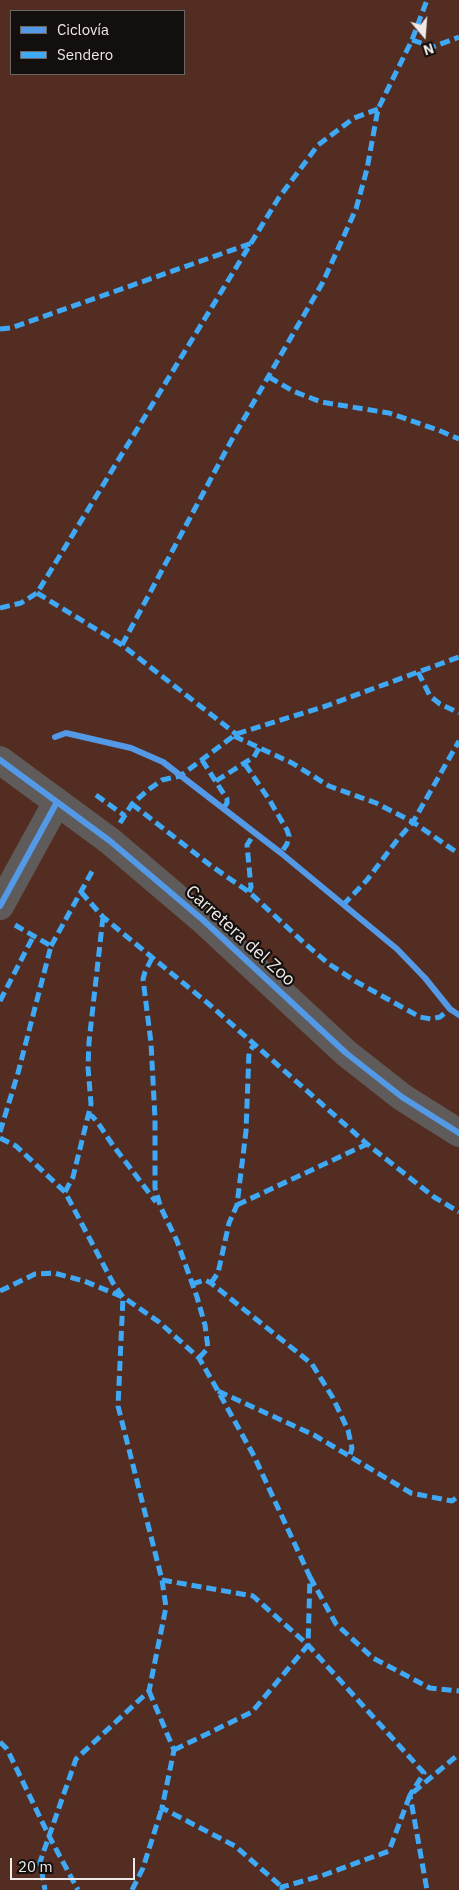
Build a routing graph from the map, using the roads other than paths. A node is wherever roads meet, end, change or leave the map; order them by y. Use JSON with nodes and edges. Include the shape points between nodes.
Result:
{"nodes":[{"id":1,"x":0,"y":760,"type":"edge"},
{"id":2,"x":57,"y":802,"type":"junction"},
{"id":3,"x":0,"y":906,"type":"edge"},
{"id":4,"x":459,"y":1133,"type":"edge"}],
"edges":[{"from":1,"to":2,"type":"street","name":"Carretera del Zoo"},
{"from":2,"to":3,"type":"street"},
{"from":2,"to":4,"type":"street","name":"Carretera del Zoo","via":[[110,841],[203,920],[346,1053],[402,1097]]}]}
